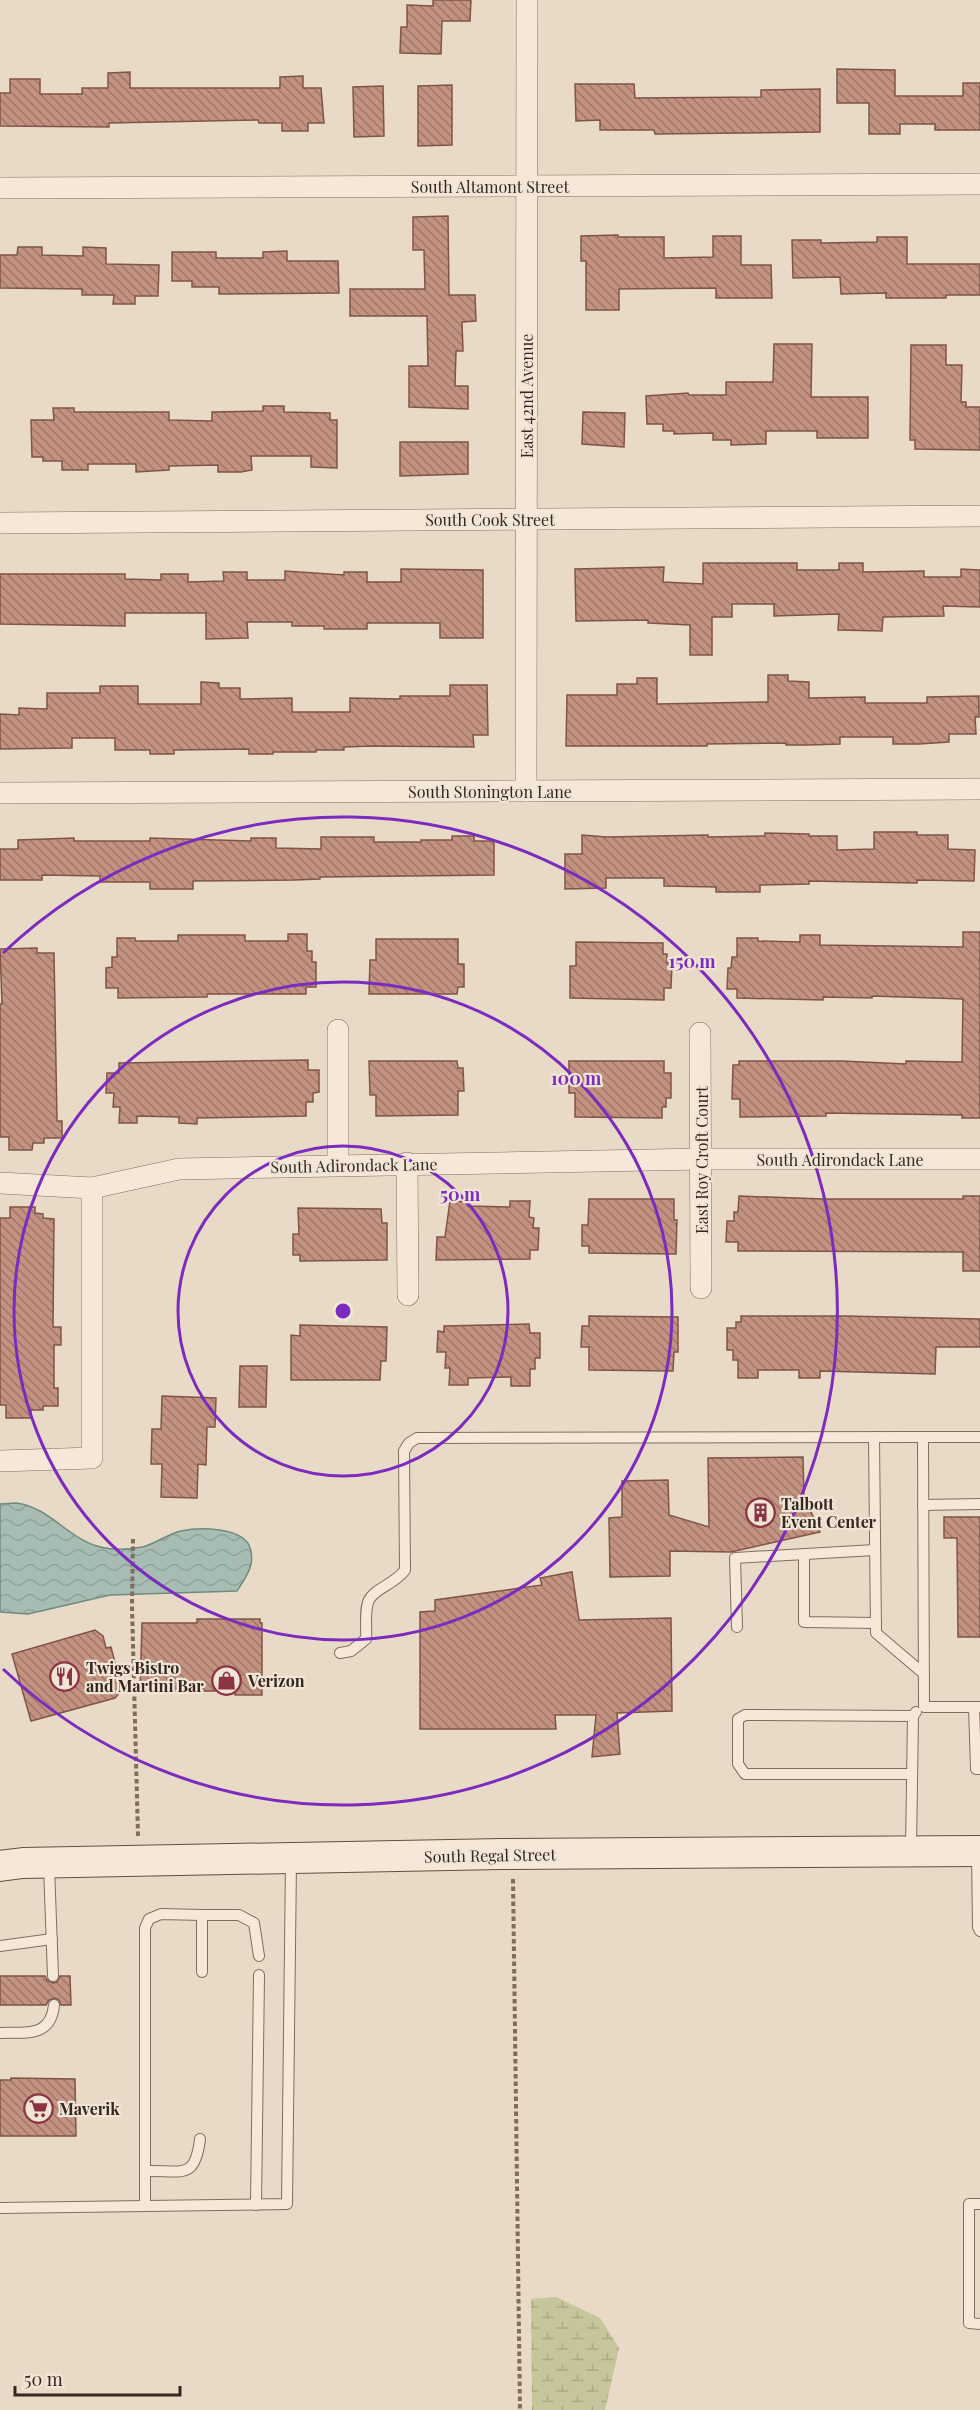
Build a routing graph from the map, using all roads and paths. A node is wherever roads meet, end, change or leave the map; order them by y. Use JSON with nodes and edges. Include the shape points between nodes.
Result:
{"nodes":[{"id":1,"x":527,"y":0,"type":"edge"},
{"id":2,"x":980,"y":183,"type":"edge"},
{"id":3,"x":527,"y":186,"type":"junction"},
{"id":4,"x":0,"y":188,"type":"edge"},
{"id":5,"x":980,"y":516,"type":"edge"},
{"id":6,"x":525,"y":519,"type":"junction"},
{"id":7,"x":0,"y":523,"type":"edge"},
{"id":8,"x":980,"y":789,"type":"edge"},
{"id":9,"x":526,"y":791,"type":"junction"},
{"id":10,"x":0,"y":793,"type":"edge"},
{"id":11,"x":338,"y":1030,"type":"dead end"},
{"id":12,"x":700,"y":1033,"type":"dead end"},
{"id":13,"x":702,"y":1159,"type":"junction"},
{"id":14,"x":980,"y":1159,"type":"edge"},
{"id":15,"x":406,"y":1163,"type":"junction"},
{"id":16,"x":338,"y":1165,"type":"junction"},
{"id":17,"x":0,"y":1184,"type":"edge"},
{"id":18,"x":92,"y":1188,"type":"junction"},
{"id":19,"x":701,"y":1288,"type":"dead end"},
{"id":20,"x":408,"y":1295,"type":"dead end"},
{"id":21,"x":874,"y":1437,"type":"junction"},
{"id":22,"x":923,"y":1437,"type":"junction"},
{"id":23,"x":980,"y":1437,"type":"edge"},
{"id":24,"x":0,"y":1461,"type":"edge"},
{"id":25,"x":980,"y":1504,"type":"edge"},
{"id":26,"x":923,"y":1505,"type":"junction"},
{"id":27,"x":132,"y":1539,"type":"dead end"},
{"id":28,"x":875,"y":1550,"type":"junction"},
{"id":29,"x":804,"y":1554,"type":"junction"},
{"id":30,"x":876,"y":1623,"type":"junction"},
{"id":31,"x":737,"y":1627,"type":"dead end"},
{"id":32,"x":340,"y":1653,"type":"dead end"},
{"id":33,"x":924,"y":1674,"type":"junction"},
{"id":34,"x":924,"y":1707,"type":"junction"},
{"id":35,"x":977,"y":1707,"type":"edge"},
{"id":36,"x":913,"y":1716,"type":"junction"},
{"id":37,"x":980,"y":1769,"type":"edge"},
{"id":38,"x":912,"y":1774,"type":"junction"},
{"id":39,"x":911,"y":1851,"type":"junction"},
{"id":40,"x":978,"y":1851,"type":"edge"},
{"id":41,"x":291,"y":1858,"type":"junction"},
{"id":42,"x":138,"y":1861,"type":"junction"},
{"id":43,"x":49,"y":1862,"type":"junction"},
{"id":44,"x":0,"y":1866,"type":"edge"},
{"id":45,"x":513,"y":1879,"type":"dead end"},
{"id":46,"x":202,"y":1915,"type":"junction"},
{"id":47,"x":980,"y":1931,"type":"edge"},
{"id":48,"x":52,"y":1939,"type":"junction"},
{"id":49,"x":0,"y":1946,"type":"edge"},
{"id":50,"x":259,"y":1956,"type":"dead end"},
{"id":51,"x":202,"y":1972,"type":"dead end"},
{"id":52,"x":259,"y":1975,"type":"dead end"},
{"id":53,"x":53,"y":1976,"type":"dead end"},
{"id":54,"x":54,"y":2005,"type":"dead end"},
{"id":55,"x":0,"y":2032,"type":"edge"},
{"id":56,"x":200,"y":2139,"type":"dead end"},
{"id":57,"x":145,"y":2171,"type":"junction"},
{"id":58,"x":980,"y":2204,"type":"edge"},
{"id":59,"x":256,"y":2205,"type":"junction"},
{"id":60,"x":145,"y":2206,"type":"junction"},
{"id":61,"x":0,"y":2208,"type":"edge"},
{"id":62,"x":975,"y":2260,"type":"edge"},
{"id":63,"x":980,"y":2324,"type":"edge"},
{"id":64,"x":520,"y":2410,"type":"edge"}],
"edges":[{"from":1,"to":3,"type":"street","name":"East 42nd Avenue"},
{"from":2,"to":3,"type":"street","name":"South Altamont Street"},
{"from":3,"to":4,"type":"street","name":"South Altamont Street"},
{"from":3,"to":6,"type":"street","name":"East 42nd Avenue"},
{"from":5,"to":6,"type":"street","name":"South Cook Street"},
{"from":6,"to":7,"type":"street","name":"South Cook Street"},
{"from":6,"to":9,"type":"street","name":"East 42nd Avenue"},
{"from":8,"to":9,"type":"street","name":"South Stonington Lane"},
{"from":9,"to":10,"type":"street","name":"South Stonington Lane"},
{"from":11,"to":16,"type":"street"},
{"from":12,"to":13,"type":"street","name":"East Roy Croft Court"},
{"from":13,"to":14,"type":"street","name":"South Adirondack Lane"},
{"from":13,"to":15,"type":"street","name":"South Adirondack Lane"},
{"from":13,"to":19,"type":"street","name":"East Roy Croft Court"},
{"from":15,"to":16,"type":"street","name":"South Adirondack Lane"},
{"from":15,"to":20,"type":"street"},
{"from":16,"to":18,"type":"street","name":"South Adirondack Lane","via":[[179,1169]]},
{"from":17,"to":18,"type":"street","name":"South Adirondack Lane"},
{"from":18,"to":24,"type":"street","via":[[92,1458]]},
{"from":21,"to":22,"type":"lane"},
{"from":21,"to":28,"type":"lane"},
{"from":21,"to":32,"type":"lane","via":[[417,1438],[404,1451],[405,1570],[368,1601],[366,1639],[351,1651]]},
{"from":22,"to":23,"type":"lane"},
{"from":22,"to":26,"type":"lane"},
{"from":25,"to":26,"type":"lane"},
{"from":26,"to":33,"type":"lane"},
{"from":27,"to":42,"type":"path"},
{"from":28,"to":29,"type":"lane"},
{"from":28,"to":30,"type":"lane"},
{"from":29,"to":30,"type":"lane","via":[[804,1622]]},
{"from":29,"to":31,"type":"lane","via":[[735,1558]]},
{"from":30,"to":33,"type":"lane","via":[[876,1633]]},
{"from":33,"to":34,"type":"lane"},
{"from":34,"to":35,"type":"lane"},
{"from":34,"to":36,"type":"lane"},
{"from":35,"to":37,"type":"lane","via":[[976,1769]]},
{"from":36,"to":38,"type":"lane"},
{"from":36,"to":38,"type":"lane","via":[[745,1715],[738,1719],[738,1764],[745,1774]]},
{"from":38,"to":39,"type":"lane"},
{"from":39,"to":40,"type":"main road","name":"South Regal Street"},
{"from":39,"to":41,"type":"main road","name":"South Regal Street"},
{"from":40,"to":47,"type":"lane"},
{"from":41,"to":42,"type":"main road","name":"South Regal Street"},
{"from":41,"to":59,"type":"lane","via":[[287,2204]]},
{"from":42,"to":43,"type":"main road","name":"South Regal Street"},
{"from":43,"to":44,"type":"main road","name":"South Regal Street"},
{"from":43,"to":48,"type":"lane"},
{"from":45,"to":64,"type":"path"},
{"from":46,"to":50,"type":"lane","via":[[239,1915],[254,1923]]},
{"from":46,"to":51,"type":"lane"},
{"from":46,"to":57,"type":"lane","via":[[161,1914],[149,1919],[145,1928]]},
{"from":48,"to":49,"type":"lane"},
{"from":48,"to":53,"type":"lane"},
{"from":52,"to":59,"type":"lane"},
{"from":54,"to":55,"type":"lane","via":[[45,2028]]},
{"from":56,"to":57,"type":"lane","via":[[195,2165],[189,2170]]},
{"from":57,"to":60,"type":"lane"},
{"from":58,"to":62,"type":"lane","via":[[969,2204]]},
{"from":59,"to":60,"type":"lane"},
{"from":60,"to":61,"type":"lane"},
{"from":62,"to":63,"type":"lane","via":[[969,2323]]}]}
